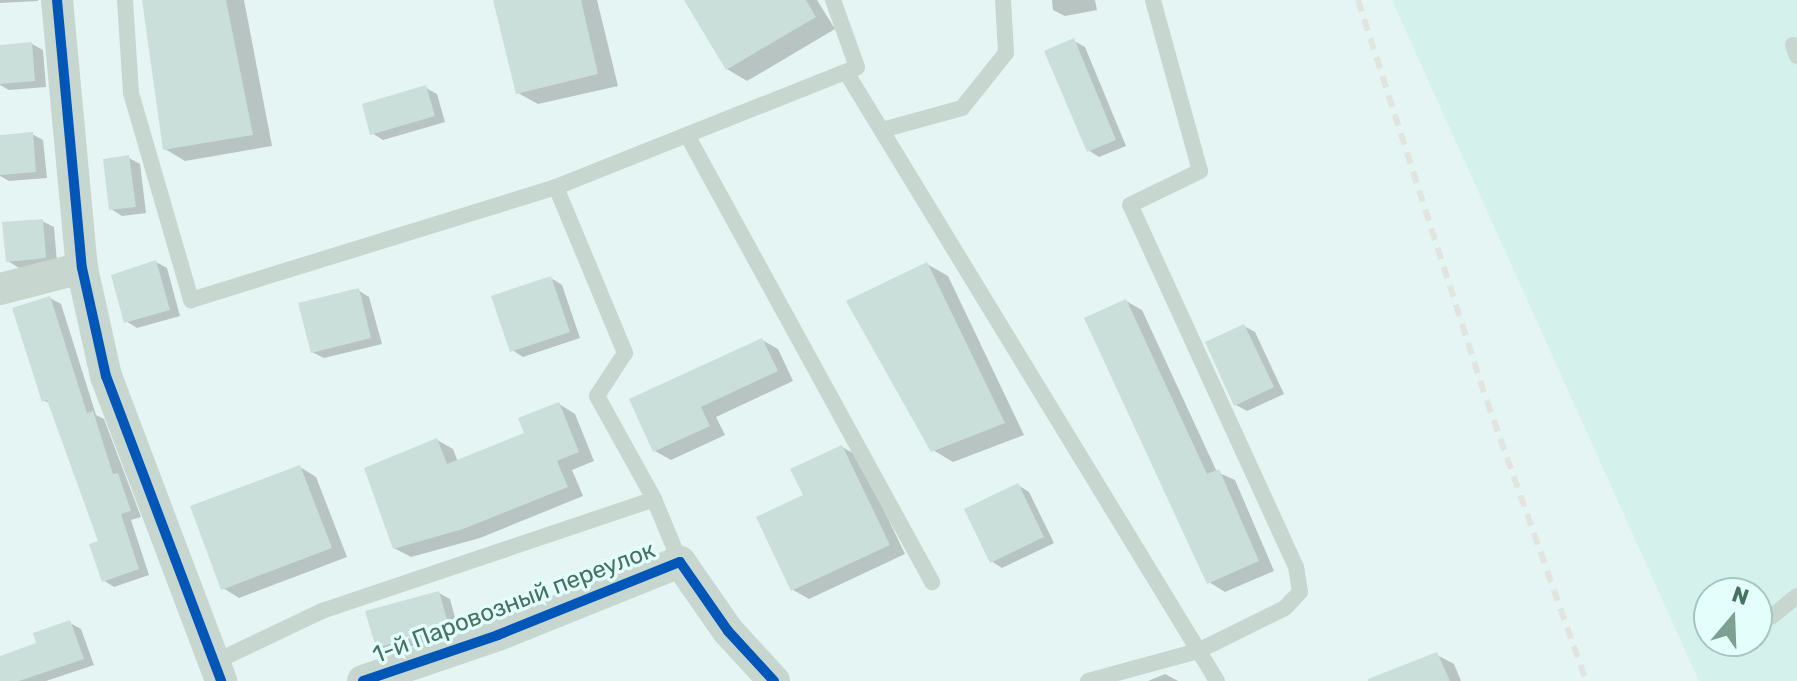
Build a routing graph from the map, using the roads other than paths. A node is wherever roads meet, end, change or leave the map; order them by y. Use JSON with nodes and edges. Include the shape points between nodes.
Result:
{"nodes":[{"id":1,"x":57,"y":0,"type":"edge"},
{"id":2,"x":125,"y":0,"type":"edge"},
{"id":3,"x":833,"y":0,"type":"edge"},
{"id":4,"x":1003,"y":0,"type":"edge"},
{"id":5,"x":1153,"y":0,"type":"edge"},
{"id":6,"x":846,"y":72,"type":"junction"},
{"id":7,"x":882,"y":130,"type":"junction"},
{"id":8,"x":687,"y":135,"type":"junction"},
{"id":9,"x":556,"y":187,"type":"junction"},
{"id":10,"x":82,"y":268,"type":"junction"},
{"id":11,"x":0,"y":289,"type":"edge"},
{"id":12,"x":654,"y":499,"type":"junction"},
{"id":13,"x":680,"y":562,"type":"junction"},
{"id":14,"x":932,"y":582,"type":"dead end"},
{"id":15,"x":1797,"y":596,"type":"edge"},
{"id":16,"x":1773,"y":615,"type":"edge"},
{"id":17,"x":1198,"y":651,"type":"junction"},
{"id":18,"x":218,"y":672,"type":"edge"},
{"id":19,"x":363,"y":681,"type":"edge"},
{"id":20,"x":774,"y":681,"type":"edge"},
{"id":21,"x":1088,"y":681,"type":"edge"},
{"id":22,"x":1217,"y":681,"type":"edge"}],
"edges":[{"from":1,"to":10,"type":"street"},
{"from":2,"to":9,"type":"lane","via":[[131,93],[191,300]]},
{"from":3,"to":6,"type":"lane","via":[[857,67]]},
{"from":4,"to":7,"type":"lane","via":[[1006,53],[962,108]]},
{"from":5,"to":17,"type":"lane","via":[[1200,171],[1130,205],[1296,567],[1300,592],[1285,608]]},
{"from":6,"to":7,"type":"lane"},
{"from":6,"to":8,"type":"lane"},
{"from":7,"to":17,"type":"lane"},
{"from":8,"to":9,"type":"lane"},
{"from":8,"to":14,"type":"lane"},
{"from":9,"to":12,"type":"lane","via":[[625,353],[597,396]]},
{"from":10,"to":11,"type":"street"},
{"from":10,"to":18,"type":"street","via":[[106,376]]},
{"from":12,"to":13,"type":"lane"},
{"from":12,"to":18,"type":"lane","via":[[322,611]]},
{"from":13,"to":19,"type":"street","name":"1-й Паровозный переулок","via":[[511,630]]},
{"from":13,"to":20,"type":"street","via":[[728,631]]},
{"from":15,"to":16,"type":"lane"},
{"from":17,"to":21,"type":"lane"},
{"from":17,"to":22,"type":"lane"}]}
